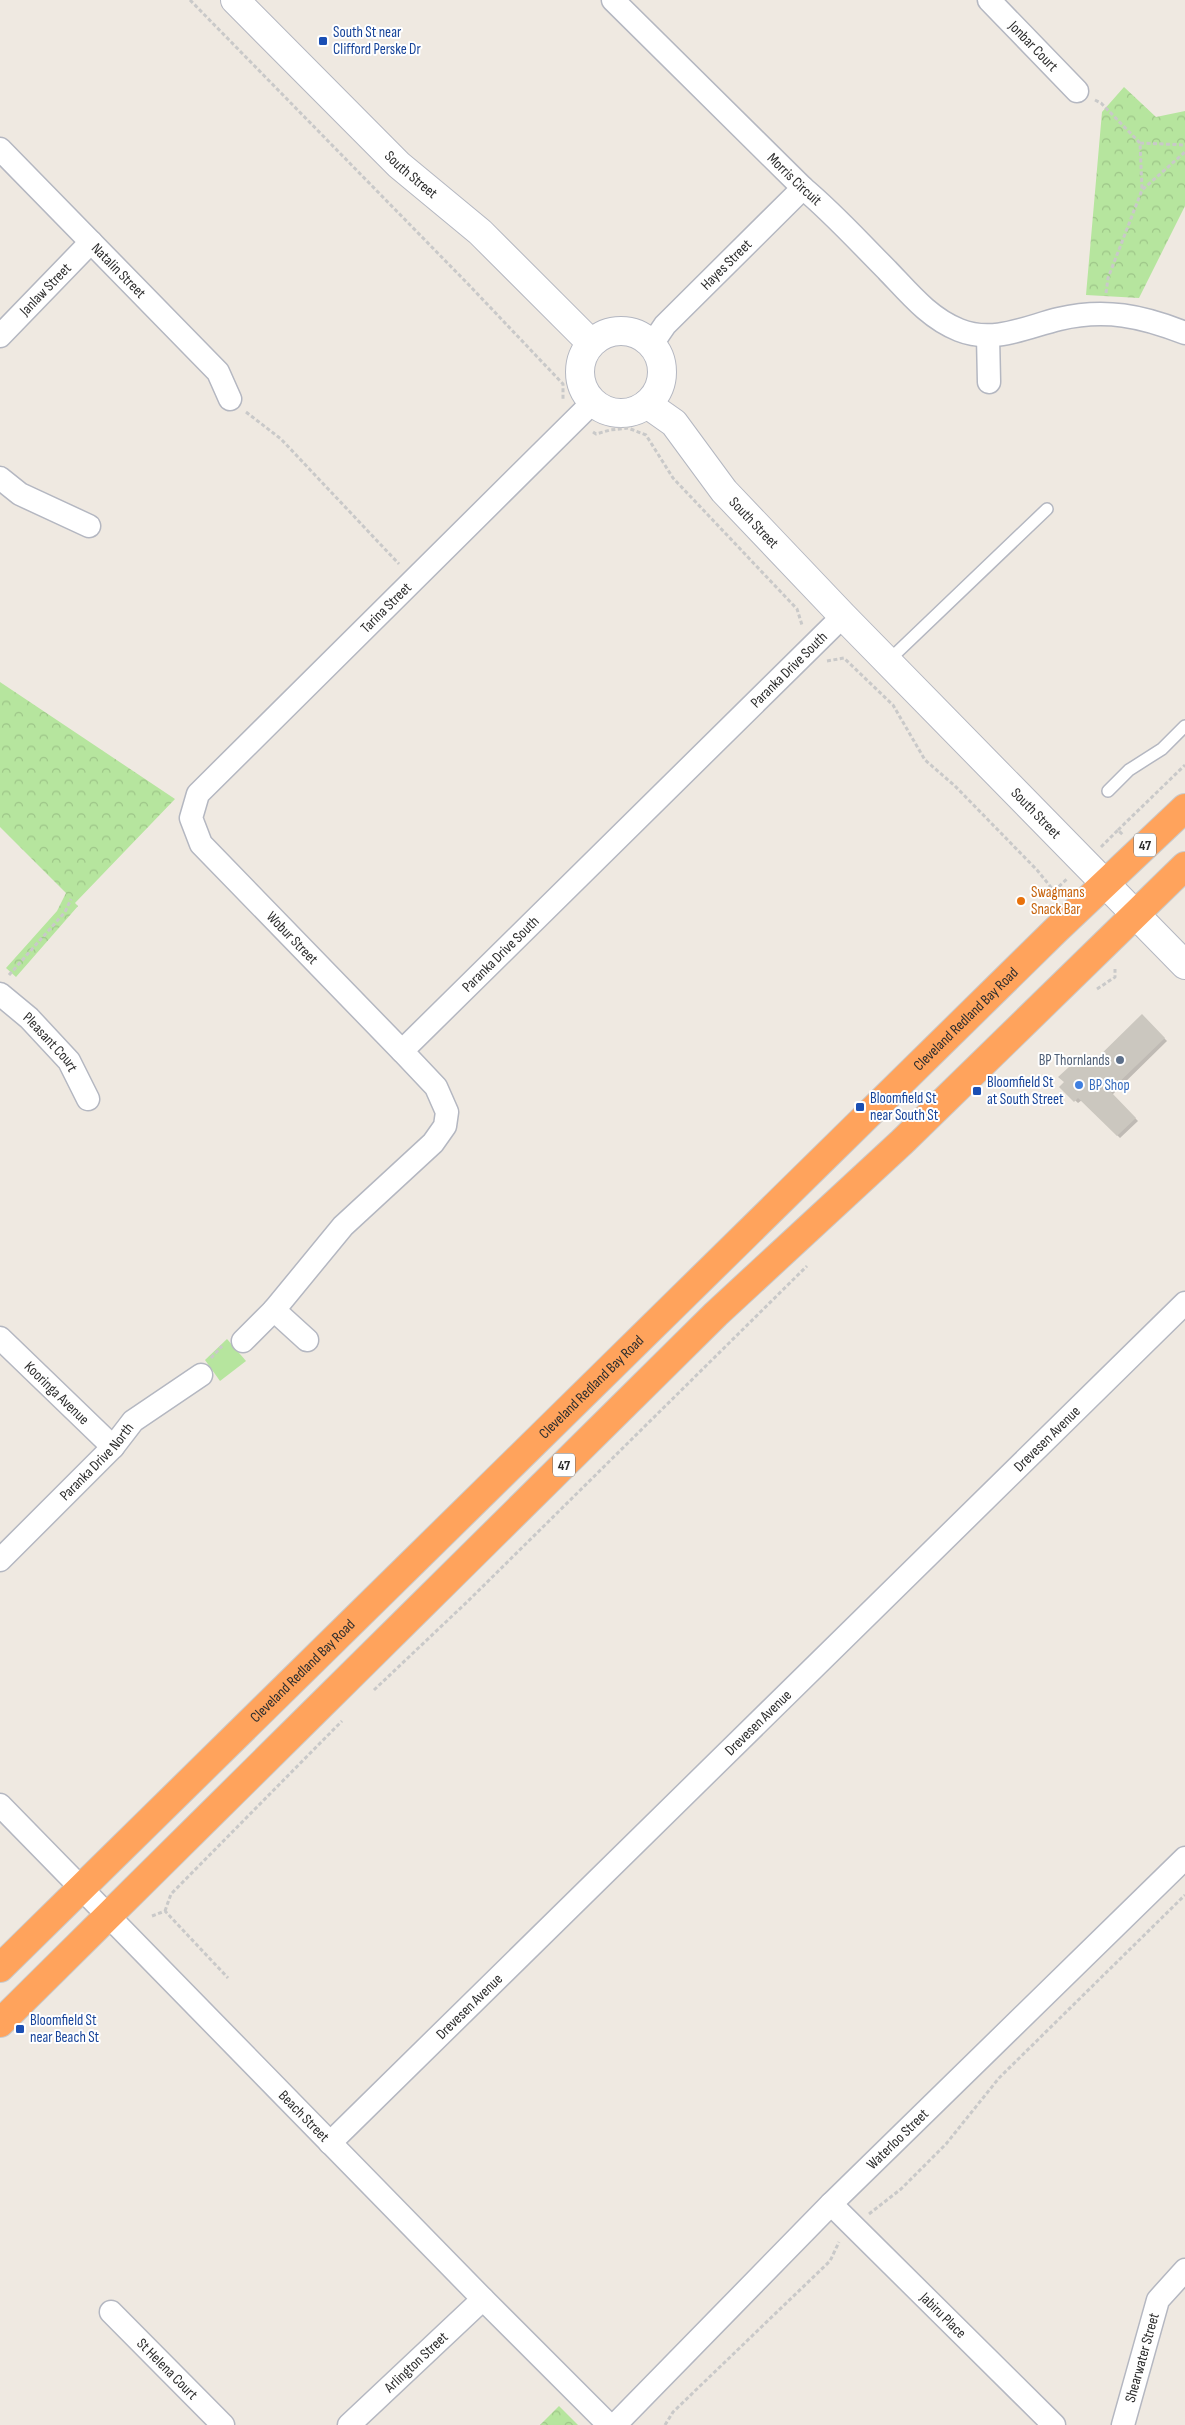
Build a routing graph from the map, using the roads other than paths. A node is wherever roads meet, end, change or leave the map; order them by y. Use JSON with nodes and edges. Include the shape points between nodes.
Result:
{"nodes":[{"id":1,"x":235,"y":0,"type":"edge"},
{"id":2,"x":613,"y":0,"type":"edge"},
{"id":3,"x":989,"y":0,"type":"edge"},
{"id":4,"x":1077,"y":91,"type":"road end"},
{"id":5,"x":0,"y":149,"type":"edge"},
{"id":6,"x":803,"y":188,"type":"junction"},
{"id":7,"x":91,"y":242,"type":"junction"},
{"id":8,"x":1185,"y":333,"type":"edge"},
{"id":9,"x":0,"y":336,"type":"edge"},
{"id":10,"x":988,"y":336,"type":"junction"},
{"id":11,"x":591,"y":343,"type":"junction"},
{"id":12,"x":652,"y":344,"type":"junction"},
{"id":13,"x":989,"y":382,"type":"dead end"},
{"id":14,"x":230,"y":399,"type":"road end"},
{"id":15,"x":647,"y":404,"type":"junction"},
{"id":16,"x":586,"y":410,"type":"junction"},
{"id":17,"x":0,"y":478,"type":"edge"},
{"id":18,"x":1047,"y":509,"type":"dead end"},
{"id":19,"x":89,"y":526,"type":"dead end"},
{"id":20,"x":842,"y":616,"type":"junction"},
{"id":21,"x":887,"y":662,"type":"junction"},
{"id":22,"x":1185,"y":726,"type":"edge"},
{"id":23,"x":1108,"y":791,"type":"dead end"},
{"id":24,"x":1185,"y":808,"type":"edge"},
{"id":25,"x":191,"y":818,"type":"joint"},
{"id":26,"x":1185,"y":866,"type":"edge"},
{"id":27,"x":1105,"y":883,"type":"junction"},
{"id":28,"x":1136,"y":915,"type":"junction"},
{"id":29,"x":1185,"y":965,"type":"edge"},
{"id":30,"x":3,"y":986,"type":"edge"},
{"id":31,"x":402,"y":1051,"type":"junction"},
{"id":32,"x":88,"y":1099,"type":"dead end"},
{"id":33,"x":1185,"y":1303,"type":"edge"},
{"id":34,"x":274,"y":1310,"type":"junction"},
{"id":35,"x":0,"y":1338,"type":"edge"},
{"id":36,"x":307,"y":1340,"type":"dead end"},
{"id":37,"x":243,"y":1341,"type":"road end"},
{"id":38,"x":201,"y":1375,"type":"road end"},
{"id":39,"x":113,"y":1446,"type":"junction"},
{"id":40,"x":0,"y":1560,"type":"edge"},
{"id":41,"x":0,"y":1805,"type":"edge"},
{"id":42,"x":1185,"y":1858,"type":"edge"},
{"id":43,"x":81,"y":1888,"type":"junction"},
{"id":44,"x":108,"y":1916,"type":"junction"},
{"id":45,"x":0,"y":1968,"type":"edge"},
{"id":46,"x":0,"y":2023,"type":"edge"},
{"id":47,"x":330,"y":2143,"type":"junction"},
{"id":48,"x":831,"y":2204,"type":"junction"},
{"id":49,"x":1185,"y":2270,"type":"edge"},
{"id":50,"x":482,"y":2299,"type":"junction"},
{"id":51,"x":111,"y":2312,"type":"dead end"},
{"id":52,"x":223,"y":2425,"type":"edge"},
{"id":53,"x":349,"y":2425,"type":"edge"},
{"id":54,"x":609,"y":2425,"type":"edge"},
{"id":55,"x":616,"y":2425,"type":"edge"},
{"id":56,"x":1054,"y":2425,"type":"edge"},
{"id":57,"x":1124,"y":2425,"type":"edge"}],
"edges":[{"from":1,"to":11,"type":"street","name":"South Street","via":[[399,165],[480,232]]},
{"from":2,"to":6,"type":"street","name":"Morris Circuit"},
{"from":3,"to":4,"type":"street","name":"Jonbar Court"},
{"from":5,"to":7,"type":"street","name":"Natalin Street"},
{"from":6,"to":10,"type":"street","name":"Morris Circuit","via":[[827,208],[932,316],[960,331]]},
{"from":6,"to":12,"type":"street","name":"Hayes Street","via":[[665,325]]},
{"from":7,"to":9,"type":"street","name":"Janlaw Street"},
{"from":7,"to":14,"type":"street","name":"Natalin Street","via":[[218,372]]},
{"from":8,"to":10,"type":"street","name":"Morris Circuit","via":[[1150,319],[1104,313],[1060,319],[1014,333]]},
{"from":10,"to":13,"type":"street"},
{"from":11,"to":12,"type":"street","via":[[605,333],[621,330],[638,334]]},
{"from":11,"to":16,"type":"street","via":[[582,357],[580,373]]},
{"from":12,"to":15,"type":"street","via":[[661,362],[662,382]]},
{"from":15,"to":16,"type":"street","via":[[634,411],[620,413]]},
{"from":15,"to":20,"type":"street","name":"South Street","via":[[670,419],[724,491]]},
{"from":16,"to":25,"type":"street","name":"Tarina Street","via":[[198,794]]},
{"from":17,"to":19,"type":"street","via":[[20,494]]},
{"from":18,"to":21,"type":"lane"},
{"from":20,"to":21,"type":"street","name":"South Street"},
{"from":20,"to":31,"type":"street","name":"Paranka Drive South"},
{"from":21,"to":27,"type":"street","name":"South Street"},
{"from":22,"to":23,"type":"lane","via":[[1162,749],[1130,770]]},
{"from":24,"to":27,"type":"highway","name":"Cleveland Redland Bay Road","number":"47"},
{"from":25,"to":31,"type":"street","name":"Wobur Street","via":[[200,844]]},
{"from":26,"to":28,"type":"highway","number":"47"},
{"from":27,"to":28,"type":"street","name":"South Street"},
{"from":27,"to":43,"type":"highway","name":"Cleveland Redland Bay Road","number":"47"},
{"from":28,"to":29,"type":"street","name":"South Street"},
{"from":28,"to":44,"type":"highway","number":"47","via":[[902,1142],[716,1314]]},
{"from":30,"to":32,"type":"street","name":"Pleasant Court","via":[[69,1060]]},
{"from":31,"to":34,"type":"street","via":[[436,1087],[447,1112],[445,1126],[433,1143],[343,1226]]},
{"from":33,"to":47,"type":"street","name":"Drevesen Avenue"},
{"from":34,"to":36,"type":"street"},
{"from":34,"to":37,"type":"street"},
{"from":35,"to":39,"type":"street","name":"Kooringa Avenue"},
{"from":38,"to":39,"type":"street","name":"Paranka Drive North","via":[[133,1421]]},
{"from":39,"to":40,"type":"street","name":"Paranka Drive North"},
{"from":41,"to":43,"type":"street","name":"Beach Street"},
{"from":42,"to":48,"type":"street","name":"Waterloo Street"},
{"from":43,"to":44,"type":"street","name":"Beach Street"},
{"from":43,"to":45,"type":"highway","name":"Cleveland Redland Bay Road","number":"47"},
{"from":44,"to":46,"type":"highway","number":"47"},
{"from":44,"to":47,"type":"street","name":"Beach Street"},
{"from":47,"to":50,"type":"street","name":"Beach Street"},
{"from":48,"to":55,"type":"street","name":"Waterloo Street"},
{"from":48,"to":56,"type":"street","name":"Jabiru Place"},
{"from":49,"to":57,"type":"street","name":"Shearwater Street","via":[[1158,2300]]},
{"from":50,"to":53,"type":"street","name":"Arlington Street"},
{"from":50,"to":54,"type":"street","name":"Beach Street"},
{"from":51,"to":52,"type":"street","name":"St Helena Court"}]}
